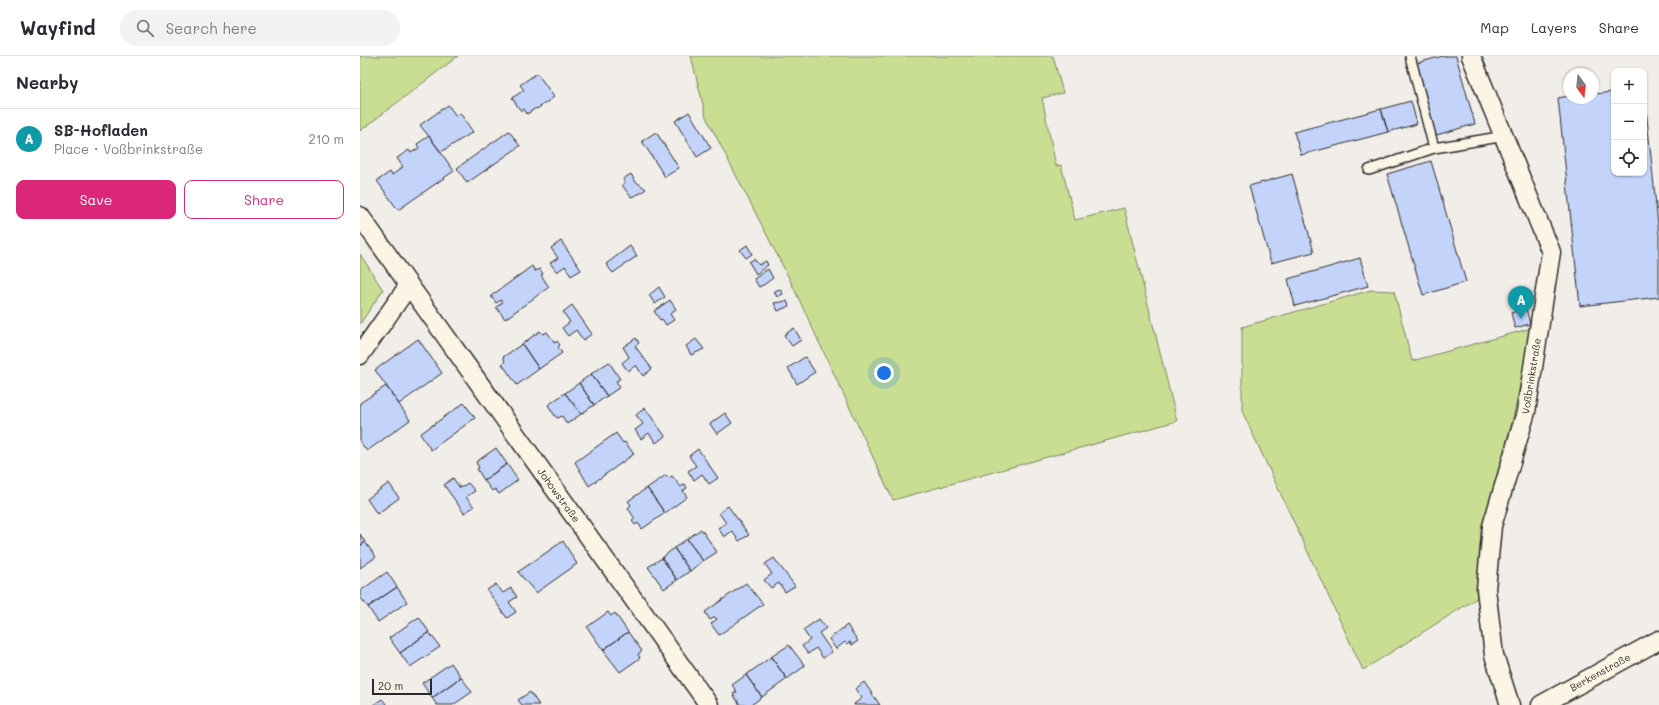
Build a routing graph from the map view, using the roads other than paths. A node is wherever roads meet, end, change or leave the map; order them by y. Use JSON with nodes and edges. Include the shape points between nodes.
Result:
{"nodes":[{"id":1,"x":1410,"y":56,"type":"edge"},
{"id":2,"x":1471,"y":56,"type":"edge"},
{"id":3,"x":1505,"y":136,"type":"junction"},
{"id":4,"x":1434,"y":148,"type":"junction"},
{"id":5,"x":1369,"y":170,"type":"dead end"},
{"id":6,"x":360,"y":216,"type":"edge"},
{"id":7,"x":409,"y":284,"type":"junction"},
{"id":8,"x":360,"y":355,"type":"edge"},
{"id":9,"x":1659,"y":640,"type":"edge"},
{"id":10,"x":709,"y":705,"type":"edge"},
{"id":11,"x":1510,"y":705,"type":"edge"},
{"id":12,"x":1541,"y":705,"type":"edge"}],
"edges":[{"from":1,"to":4,"type":"lane"},
{"from":2,"to":3,"type":"street","name":"Voßbrinkstraße"},
{"from":3,"to":4,"type":"lane"},
{"from":3,"to":11,"type":"street","name":"Voßbrinkstraße","via":[[1551,252],[1526,412],[1492,526],[1486,590],[1494,655]]},
{"from":4,"to":5,"type":"lane"},
{"from":6,"to":7,"type":"street","name":"Johowstraße"},
{"from":7,"to":8,"type":"street"},
{"from":7,"to":10,"type":"street","name":"Johowstraße"},
{"from":9,"to":12,"type":"street","name":"Berkenstraße"}]}
